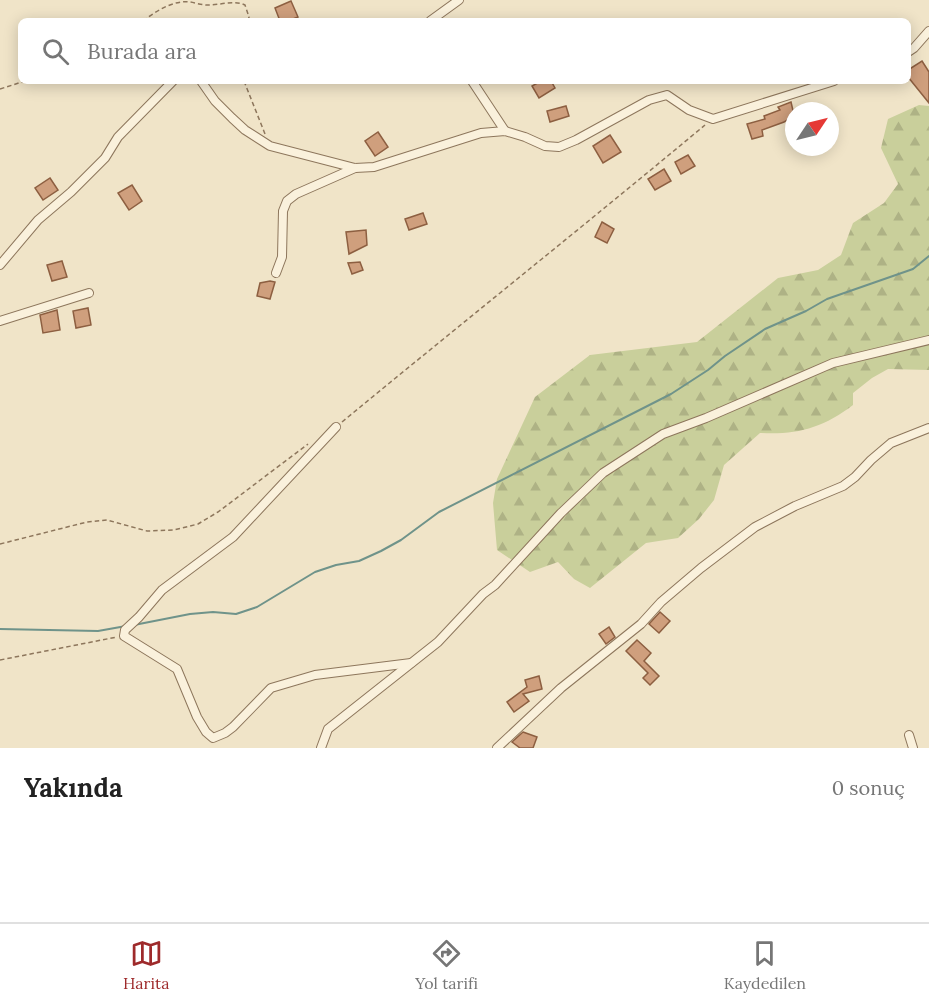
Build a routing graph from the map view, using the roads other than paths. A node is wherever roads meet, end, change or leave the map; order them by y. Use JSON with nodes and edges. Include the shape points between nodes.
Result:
{"nodes":[{"id":1,"x":459,"y":0,"type":"edge"},
{"id":2,"x":434,"y":18,"type":"edge"},
{"id":3,"x":929,"y":31,"type":"edge"},
{"id":4,"x":911,"y":50,"type":"edge"},
{"id":5,"x":170,"y":84,"type":"edge"},
{"id":6,"x":203,"y":84,"type":"edge"},
{"id":7,"x":474,"y":84,"type":"edge"},
{"id":8,"x":824,"y":84,"type":"edge"},
{"id":9,"x":505,"y":131,"type":"junction"},
{"id":10,"x":355,"y":168,"type":"junction"},
{"id":11,"x":0,"y":265,"type":"edge"},
{"id":12,"x":276,"y":273,"type":"dead end"},
{"id":13,"x":89,"y":293,"type":"dead end"},
{"id":14,"x":0,"y":321,"type":"edge"},
{"id":15,"x":929,"y":340,"type":"edge"},
{"id":16,"x":336,"y":427,"type":"road end"},
{"id":17,"x":929,"y":428,"type":"edge"},
{"id":18,"x":411,"y":663,"type":"junction"},
{"id":19,"x":909,"y":735,"type":"dead end"},
{"id":20,"x":321,"y":748,"type":"edge"},
{"id":21,"x":496,"y":748,"type":"edge"},
{"id":22,"x":913,"y":748,"type":"edge"}],
"edges":[{"from":1,"to":2,"type":"street"},
{"from":3,"to":4,"type":"street"},
{"from":5,"to":11,"type":"street","via":[[118,137],[105,158],[38,220]]},
{"from":6,"to":10,"type":"street","via":[[244,130],[270,146]]},
{"from":7,"to":9,"type":"street"},
{"from":8,"to":9,"type":"street","via":[[713,119],[689,110],[667,95],[648,100],[559,147],[545,146]]},
{"from":9,"to":10,"type":"street","via":[[481,134],[374,167]]},
{"from":10,"to":12,"type":"street","via":[[287,201],[283,211],[282,257]]},
{"from":13,"to":14,"type":"street"},
{"from":15,"to":18,"type":"street","via":[[833,363],[663,434],[624,458],[603,472],[438,642]]},
{"from":16,"to":18,"type":"street","via":[[233,537],[162,590],[125,630],[124,636],[177,669],[197,717],[213,738],[233,727],[271,688],[315,675]]},
{"from":17,"to":21,"type":"street","via":[[891,443],[843,486],[755,527],[700,568]]},
{"from":18,"to":20,"type":"street","via":[[328,729]]},
{"from":19,"to":22,"type":"street"}]}
